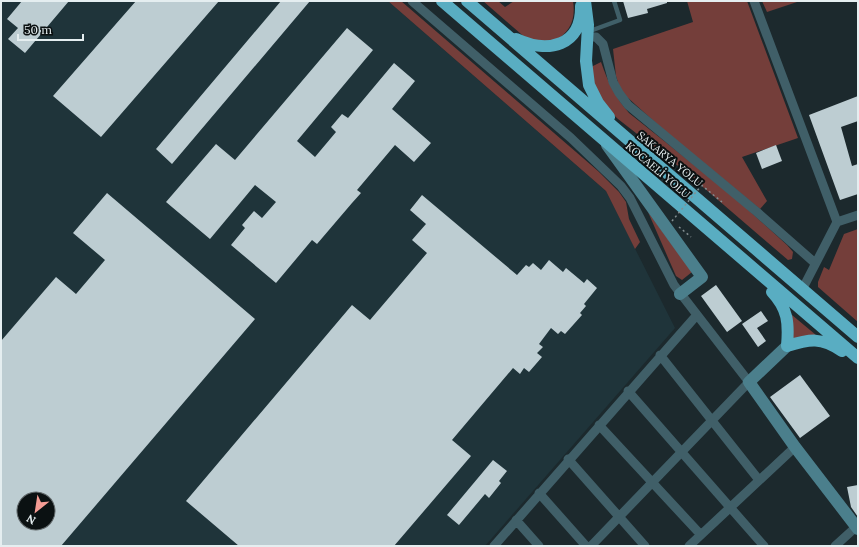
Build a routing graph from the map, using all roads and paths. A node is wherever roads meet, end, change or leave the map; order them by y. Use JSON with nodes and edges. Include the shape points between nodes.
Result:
{"nodes":[{"id":1,"x":412,"y":1,"type":"edge"},
{"id":2,"x":442,"y":1,"type":"edge"},
{"id":3,"x":467,"y":1,"type":"edge"},
{"id":4,"x":581,"y":1,"type":"edge"},
{"id":5,"x":585,"y":1,"type":"edge"},
{"id":6,"x":614,"y":1,"type":"edge"},
{"id":7,"x":754,"y":1,"type":"edge"},
{"id":8,"x":504,"y":33,"type":"junction"},
{"id":9,"x":588,"y":34,"type":"junction"},
{"id":10,"x":605,"y":143,"type":"junction"},
{"id":11,"x":633,"y":146,"type":"junction"},
{"id":12,"x":682,"y":169,"type":"dead end"},
{"id":13,"x":702,"y":186,"type":"junction"},
{"id":14,"x":722,"y":202,"type":"dead end"},
{"id":15,"x":858,"y":215,"type":"edge"},
{"id":16,"x":837,"y":222,"type":"junction"},
{"id":17,"x":691,"y":237,"type":"dead end"},
{"id":18,"x":722,"y":241,"type":"junction"},
{"id":19,"x":815,"y":263,"type":"junction"},
{"id":20,"x":802,"y":288,"type":"junction"},
{"id":21,"x":680,"y":294,"type":"junction"},
{"id":22,"x":696,"y":316,"type":"junction"},
{"id":23,"x":858,"y":337,"type":"edge"},
{"id":24,"x":787,"y":346,"type":"junction"},
{"id":25,"x":660,"y":355,"type":"junction"},
{"id":26,"x":858,"y":358,"type":"edge"},
{"id":27,"x":858,"y":362,"type":"edge"},
{"id":28,"x":749,"y":382,"type":"junction"},
{"id":29,"x":628,"y":391,"type":"junction"},
{"id":30,"x":712,"y":420,"type":"junction"},
{"id":31,"x":599,"y":425,"type":"junction"},
{"id":32,"x":795,"y":447,"type":"junction"},
{"id":33,"x":682,"y":451,"type":"junction"},
{"id":34,"x":568,"y":459,"type":"junction"},
{"id":35,"x":759,"y":480,"type":"junction"},
{"id":36,"x":653,"y":483,"type":"junction"},
{"id":37,"x":539,"y":493,"type":"junction"},
{"id":38,"x":730,"y":507,"type":"junction"},
{"id":39,"x":620,"y":517,"type":"junction"},
{"id":40,"x":516,"y":520,"type":"junction"},
{"id":41,"x":857,"y":528,"type":"edge"},
{"id":42,"x":701,"y":535,"type":"junction"},
{"id":43,"x":494,"y":546,"type":"edge"},
{"id":44,"x":539,"y":546,"type":"edge"},
{"id":45,"x":586,"y":546,"type":"edge"},
{"id":46,"x":591,"y":546,"type":"edge"},
{"id":47,"x":645,"y":546,"type":"edge"},
{"id":48,"x":689,"y":546,"type":"edge"},
{"id":49,"x":764,"y":546,"type":"edge"},
{"id":50,"x":835,"y":546,"type":"edge"}],
"edges":[{"from":1,"to":21,"type":"street","via":[[571,138],[621,186],[630,198]]},
{"from":2,"to":10,"type":"highway","name":"KOCAELİ YOLU"},
{"from":3,"to":8,"type":"highway","name":"SAKARYA YOLU"},
{"from":4,"to":8,"type":"highway","via":[[581,19],[577,28],[572,35],[557,45],[533,46]]},
{"from":5,"to":9,"type":"highway"},
{"from":6,"to":9,"type":"lane","via":[[620,20]]},
{"from":7,"to":16,"type":"street"},
{"from":8,"to":11,"type":"highway","name":"SAKARYA YOLU"},
{"from":9,"to":11,"type":"highway","via":[[587,75],[592,94]]},
{"from":9,"to":19,"type":"street","via":[[603,44],[613,82],[628,105]]},
{"from":10,"to":18,"type":"highway","name":"KOCAELİ YOLU"},
{"from":10,"to":21,"type":"main road","via":[[702,277]]},
{"from":11,"to":20,"type":"highway","name":"SAKARYA YOLU"},
{"from":12,"to":13,"type":"path"},
{"from":13,"to":14,"type":"path"},
{"from":13,"to":17,"type":"path","bridge":true,"via":[[672,221]]},
{"from":15,"to":16,"type":"street"},
{"from":16,"to":19,"type":"street"},
{"from":18,"to":24,"type":"highway","via":[[784,306],[789,322]]},
{"from":18,"to":26,"type":"highway","name":"KOCAELİ YOLU"},
{"from":19,"to":20,"type":"street"},
{"from":20,"to":23,"type":"highway","name":"SAKARYA YOLU"},
{"from":21,"to":22,"type":"street"},
{"from":22,"to":25,"type":"street"},
{"from":22,"to":28,"type":"street"},
{"from":24,"to":27,"type":"highway","via":[[821,340]]},
{"from":24,"to":28,"type":"main road"},
{"from":25,"to":29,"type":"street"},
{"from":25,"to":30,"type":"street"},
{"from":28,"to":30,"type":"street"},
{"from":28,"to":32,"type":"main road"},
{"from":29,"to":31,"type":"street"},
{"from":29,"to":33,"type":"street"},
{"from":30,"to":33,"type":"street"},
{"from":30,"to":35,"type":"street"},
{"from":31,"to":34,"type":"street"},
{"from":31,"to":36,"type":"street"},
{"from":32,"to":35,"type":"street"},
{"from":32,"to":41,"type":"main road"},
{"from":33,"to":36,"type":"street"},
{"from":33,"to":38,"type":"street"},
{"from":34,"to":37,"type":"street"},
{"from":34,"to":39,"type":"street"},
{"from":35,"to":38,"type":"street"},
{"from":36,"to":39,"type":"street"},
{"from":36,"to":42,"type":"street"},
{"from":37,"to":40,"type":"street"},
{"from":37,"to":45,"type":"street"},
{"from":38,"to":42,"type":"street"},
{"from":38,"to":49,"type":"street"},
{"from":39,"to":46,"type":"street"},
{"from":39,"to":47,"type":"street"},
{"from":40,"to":43,"type":"street"},
{"from":40,"to":44,"type":"street"},
{"from":41,"to":50,"type":"street"},
{"from":42,"to":48,"type":"street"}]}
